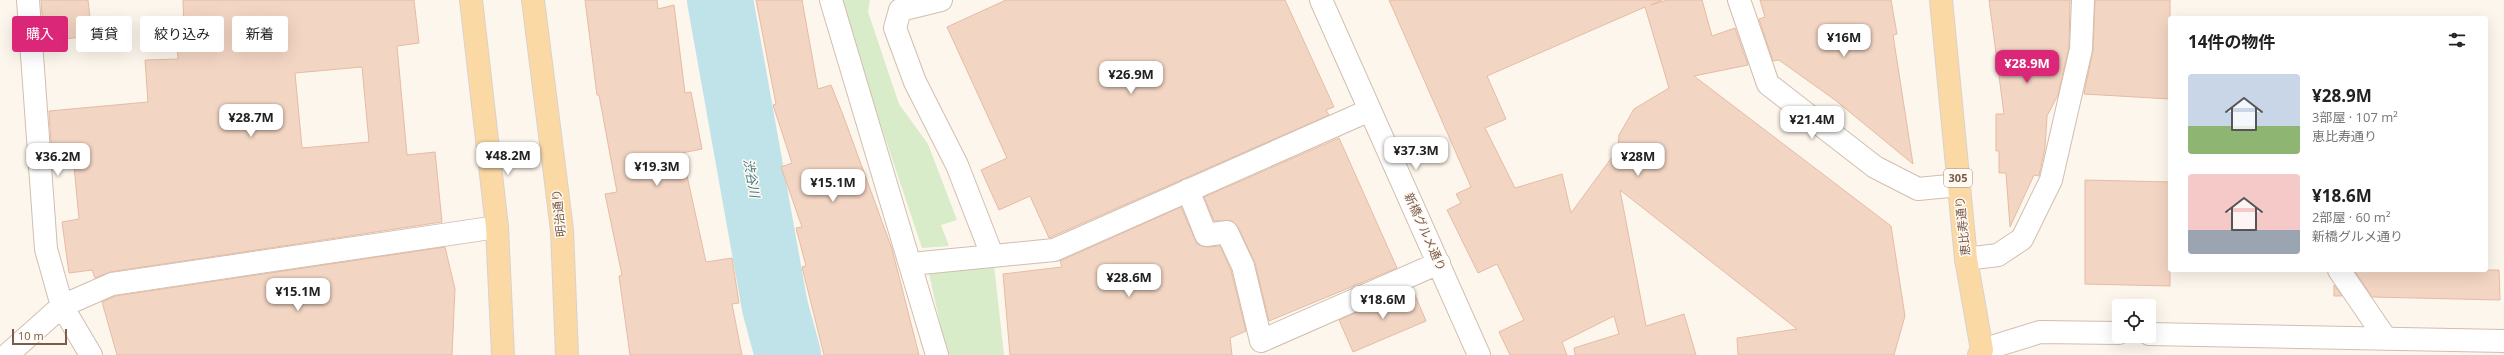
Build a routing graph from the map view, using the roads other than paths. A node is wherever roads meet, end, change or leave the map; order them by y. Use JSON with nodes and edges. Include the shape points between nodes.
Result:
{"nodes":[{"id":1,"x":28,"y":0,"type":"edge"},
{"id":2,"x":471,"y":0,"type":"edge"},
{"id":3,"x":533,"y":0,"type":"edge"},
{"id":4,"x":831,"y":0,"type":"edge"},
{"id":5,"x":941,"y":0,"type":"edge"},
{"id":6,"x":1321,"y":0,"type":"edge"},
{"id":7,"x":1739,"y":0,"type":"edge"},
{"id":8,"x":1941,"y":0,"type":"edge"},
{"id":9,"x":2083,"y":0,"type":"edge"},
{"id":10,"x":1370,"y":110,"type":"junction"},
{"id":11,"x":1959,"y":185,"type":"junction"},
{"id":12,"x":1188,"y":190,"type":"junction"},
{"id":13,"x":497,"y":227,"type":"junction"},
{"id":14,"x":992,"y":255,"type":"junction"},
{"id":15,"x":1966,"y":259,"type":"junction"},
{"id":16,"x":1438,"y":263,"type":"junction"},
{"id":17,"x":911,"y":264,"type":"junction"},
{"id":18,"x":2340,"y":272,"type":"edge"},
{"id":19,"x":62,"y":306,"type":"junction"},
{"id":20,"x":2112,"y":333,"type":"edge"},
{"id":21,"x":2156,"y":334,"type":"edge"},
{"id":22,"x":2386,"y":339,"type":"junction"},
{"id":23,"x":2504,"y":341,"type":"edge"},
{"id":24,"x":2350,"y":346,"type":"edge"},
{"id":25,"x":1982,"y":353,"type":"edge"},
{"id":26,"x":7,"y":355,"type":"edge"},
{"id":27,"x":91,"y":355,"type":"edge"},
{"id":28,"x":503,"y":355,"type":"edge"},
{"id":29,"x":567,"y":355,"type":"edge"},
{"id":30,"x":937,"y":355,"type":"edge"},
{"id":31,"x":1479,"y":355,"type":"edge"}],
"edges":[{"from":1,"to":19,"type":"street","via":[[46,249]]},
{"from":2,"to":13,"type":"main road"},
{"from":3,"to":29,"type":"main road","name":"明治通り","via":[[562,230]]},
{"from":4,"to":17,"type":"street"},
{"from":5,"to":14,"type":"street","via":[[900,10],[895,28],[915,82],[957,165]]},
{"from":6,"to":10,"type":"street","name":"新橋グルメ通り"},
{"from":7,"to":11,"type":"street","via":[[1768,84],[1875,167],[1918,189]]},
{"from":8,"to":11,"type":"main road","name":"恵比寿通り","number":"305"},
{"from":9,"to":15,"type":"street","via":[[2081,49],[2051,180],[2022,239],[1998,255]]},
{"from":10,"to":12,"type":"street"},
{"from":10,"to":16,"type":"street","name":"新橋グルメ通り"},
{"from":11,"to":15,"type":"main road","name":"恵比寿通り","number":"305"},
{"from":12,"to":14,"type":"street","via":[[1054,250]]},
{"from":12,"to":16,"type":"street","via":[[1206,235],[1227,232],[1243,266],[1262,340]]},
{"from":13,"to":19,"type":"street","via":[[112,284]]},
{"from":13,"to":28,"type":"main road"},
{"from":14,"to":17,"type":"street"},
{"from":15,"to":25,"type":"main road","name":"恵比寿通り","number":"305"},
{"from":16,"to":31,"type":"street","name":"新橋グルメ通り"},
{"from":17,"to":30,"type":"street"},
{"from":18,"to":22,"type":"street"},
{"from":19,"to":26,"type":"street"},
{"from":19,"to":27,"type":"street"},
{"from":20,"to":25,"type":"street","via":[[2040,332]]},
{"from":21,"to":24,"type":"street"},
{"from":22,"to":23,"type":"street"},
{"from":22,"to":24,"type":"street"}]}
